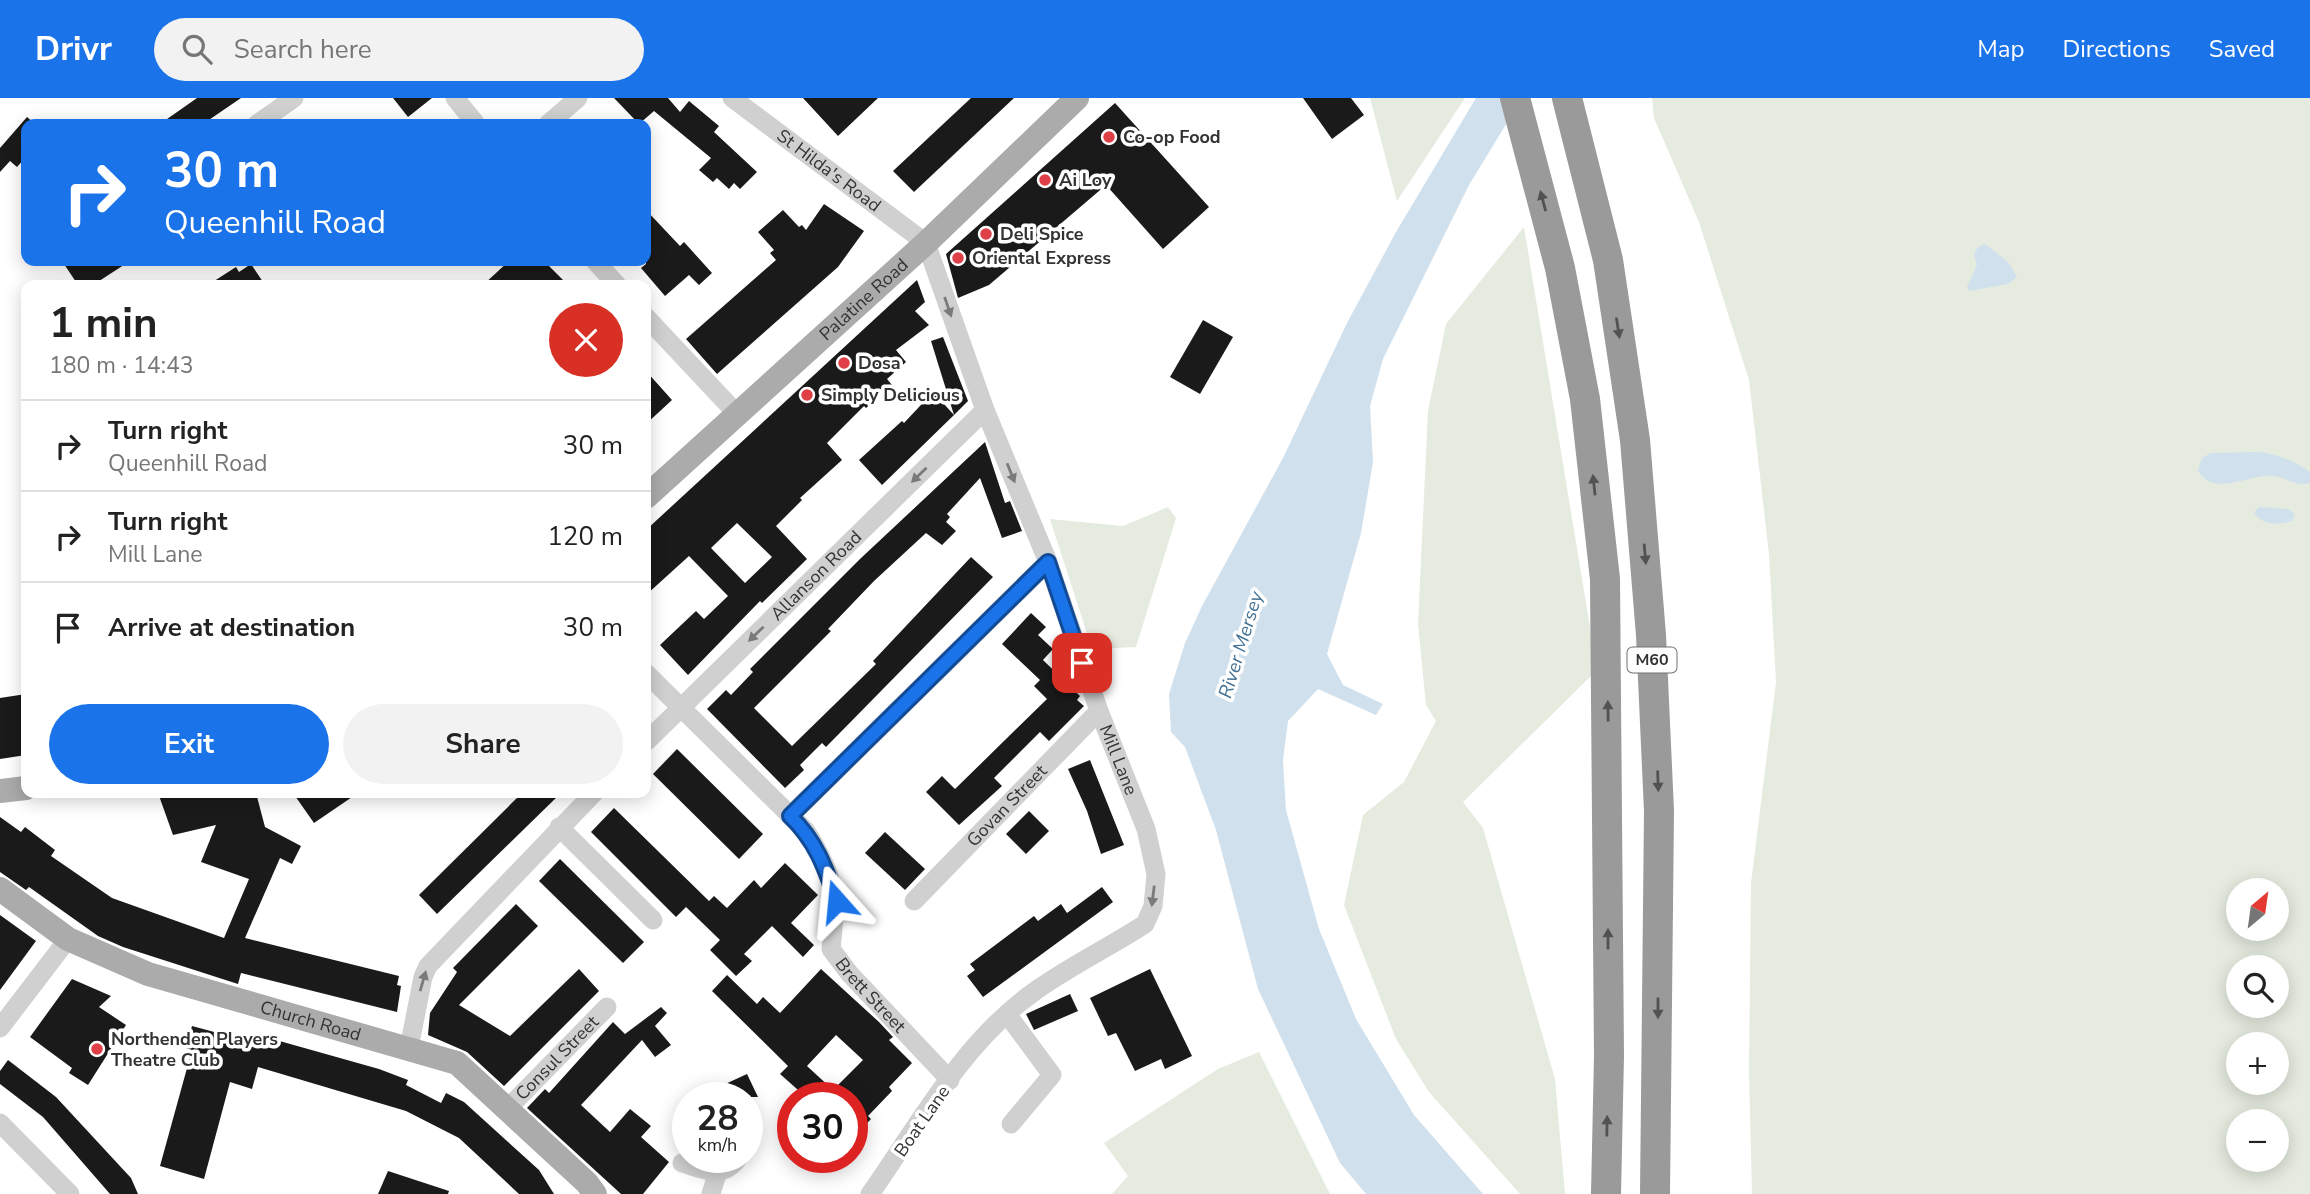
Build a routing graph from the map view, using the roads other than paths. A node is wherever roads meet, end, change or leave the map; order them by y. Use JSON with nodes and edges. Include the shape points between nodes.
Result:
{"nodes":[{"id":1,"x":294,"y":98,"type":"edge"},
{"id":2,"x":455,"y":98,"type":"edge"},
{"id":3,"x":578,"y":98,"type":"edge"},
{"id":4,"x":732,"y":98,"type":"edge"},
{"id":5,"x":1077,"y":98,"type":"edge"},
{"id":6,"x":1515,"y":98,"type":"edge"},
{"id":7,"x":1567,"y":98,"type":"edge"},
{"id":8,"x":264,"y":119,"type":"edge"},
{"id":9,"x":472,"y":119,"type":"edge"},
{"id":10,"x":554,"y":119,"type":"edge"},
{"id":11,"x":926,"y":243,"type":"junction"},
{"id":12,"x":600,"y":266,"type":"edge"},
{"id":13,"x":612,"y":280,"type":"edge"},
{"id":14,"x":651,"y":322,"type":"edge"},
{"id":15,"x":985,"y":410,"type":"junction"},
{"id":16,"x":738,"y":415,"type":"junction"},
{"id":17,"x":651,"y":493,"type":"edge"},
{"id":18,"x":1048,"y":562,"type":"junction"},
{"id":19,"x":651,"y":678,"type":"edge"},
{"id":20,"x":680,"y":708,"type":"junction"},
{"id":21,"x":1098,"y":711,"type":"junction"},
{"id":22,"x":651,"y":736,"type":"edge"},
{"id":23,"x":21,"y":789,"type":"edge"},
{"id":24,"x":0,"y":791,"type":"edge"},
{"id":25,"x":589,"y":798,"type":"edge"},
{"id":26,"x":790,"y":816,"type":"junction"},
{"id":27,"x":559,"y":827,"type":"junction"},
{"id":28,"x":0,"y":889,"type":"edge"},
{"id":29,"x":914,"y":901,"type":"dead end"},
{"id":30,"x":653,"y":920,"type":"dead end"},
{"id":31,"x":68,"y":939,"type":"junction"},
{"id":32,"x":607,"y":1007,"type":"dead end"},
{"id":33,"x":1007,"y":1014,"type":"junction"},
{"id":34,"x":0,"y":1028,"type":"edge"},
{"id":35,"x":409,"y":1048,"type":"junction"},
{"id":36,"x":974,"y":1048,"type":"joint"},
{"id":37,"x":950,"y":1080,"type":"junction"},
{"id":38,"x":508,"y":1108,"type":"junction"},
{"id":39,"x":0,"y":1123,"type":"edge"},
{"id":40,"x":1011,"y":1124,"type":"dead end"},
{"id":41,"x":714,"y":1173,"type":"edge"},
{"id":42,"x":717,"y":1174,"type":"joint"},
{"id":43,"x":70,"y":1194,"type":"edge"},
{"id":44,"x":595,"y":1194,"type":"edge"},
{"id":45,"x":711,"y":1194,"type":"edge"},
{"id":46,"x":870,"y":1194,"type":"edge"},
{"id":47,"x":1606,"y":1194,"type":"edge"},
{"id":48,"x":1655,"y":1194,"type":"edge"}],
"edges":[{"from":1,"to":8,"type":"street"},
{"from":2,"to":9,"type":"street"},
{"from":3,"to":10,"type":"street"},
{"from":4,"to":11,"type":"street","name":"St Hilda's Road"},
{"from":5,"to":11,"type":"main road","name":"Palatine Road"},
{"from":47,"to":6,"type":"highway","number":"M60","one_way":true,"via":[[1605,579],[1585,400],[1560,268]]},
{"from":7,"to":48,"type":"highway","number":"M60","one_way":true,"via":[[1608,260],[1635,440],[1651,635],[1659,811]]},
{"from":11,"to":15,"type":"street","name":"Mill Lane","one_way":true},
{"from":11,"to":16,"type":"main road","name":"Palatine Road"},
{"from":12,"to":13,"type":"street"},
{"from":14,"to":16,"type":"street"},
{"from":15,"to":18,"type":"street","name":"Mill Lane","one_way":true},
{"from":15,"to":20,"type":"street","name":"Allanson Road","one_way":true},
{"from":16,"to":17,"type":"main road","name":"Palatine Road"},
{"from":18,"to":21,"type":"street","name":"Mill Lane"},
{"from":18,"to":26,"type":"street"},
{"from":19,"to":20,"type":"street","name":"Brett Street"},
{"from":20,"to":22,"type":"street","name":"Allanson Road"},
{"from":20,"to":26,"type":"street","name":"Brett Street"},
{"from":21,"to":29,"type":"street","name":"Govan Street"},
{"from":21,"to":33,"type":"street","name":"Mill Lane","one_way":true,"via":[[1150,844],[1156,874],[1153,906],[1145,924],[1031,994]]},
{"from":23,"to":24,"type":"main road"},
{"from":25,"to":27,"type":"street"},
{"from":26,"to":37,"type":"street","name":"Brett Street","via":[[822,856],[837,901],[831,949]]},
{"from":27,"to":30,"type":"street"},
{"from":35,"to":27,"type":"street","one_way":true,"via":[[428,965]]},
{"from":28,"to":31,"type":"main road","name":"Church Road"},
{"from":31,"to":34,"type":"street"},
{"from":31,"to":35,"type":"main road","name":"Church Road","via":[[148,974]]},
{"from":32,"to":38,"type":"street","name":"Consul Street"},
{"from":33,"to":36,"type":"street","name":"Mill Lane"},
{"from":33,"to":40,"type":"street","via":[[1052,1075]]},
{"from":35,"to":38,"type":"main road","name":"Church Road","via":[[457,1063]]},
{"from":36,"to":37,"type":"street","name":"Boat Lane"},
{"from":37,"to":46,"type":"street","name":"Boat Lane"},
{"from":38,"to":44,"type":"main road","name":"Church Road"},
{"from":39,"to":43,"type":"street"},
{"from":41,"to":42,"type":"street"},
{"from":42,"to":45,"type":"street"}]}
